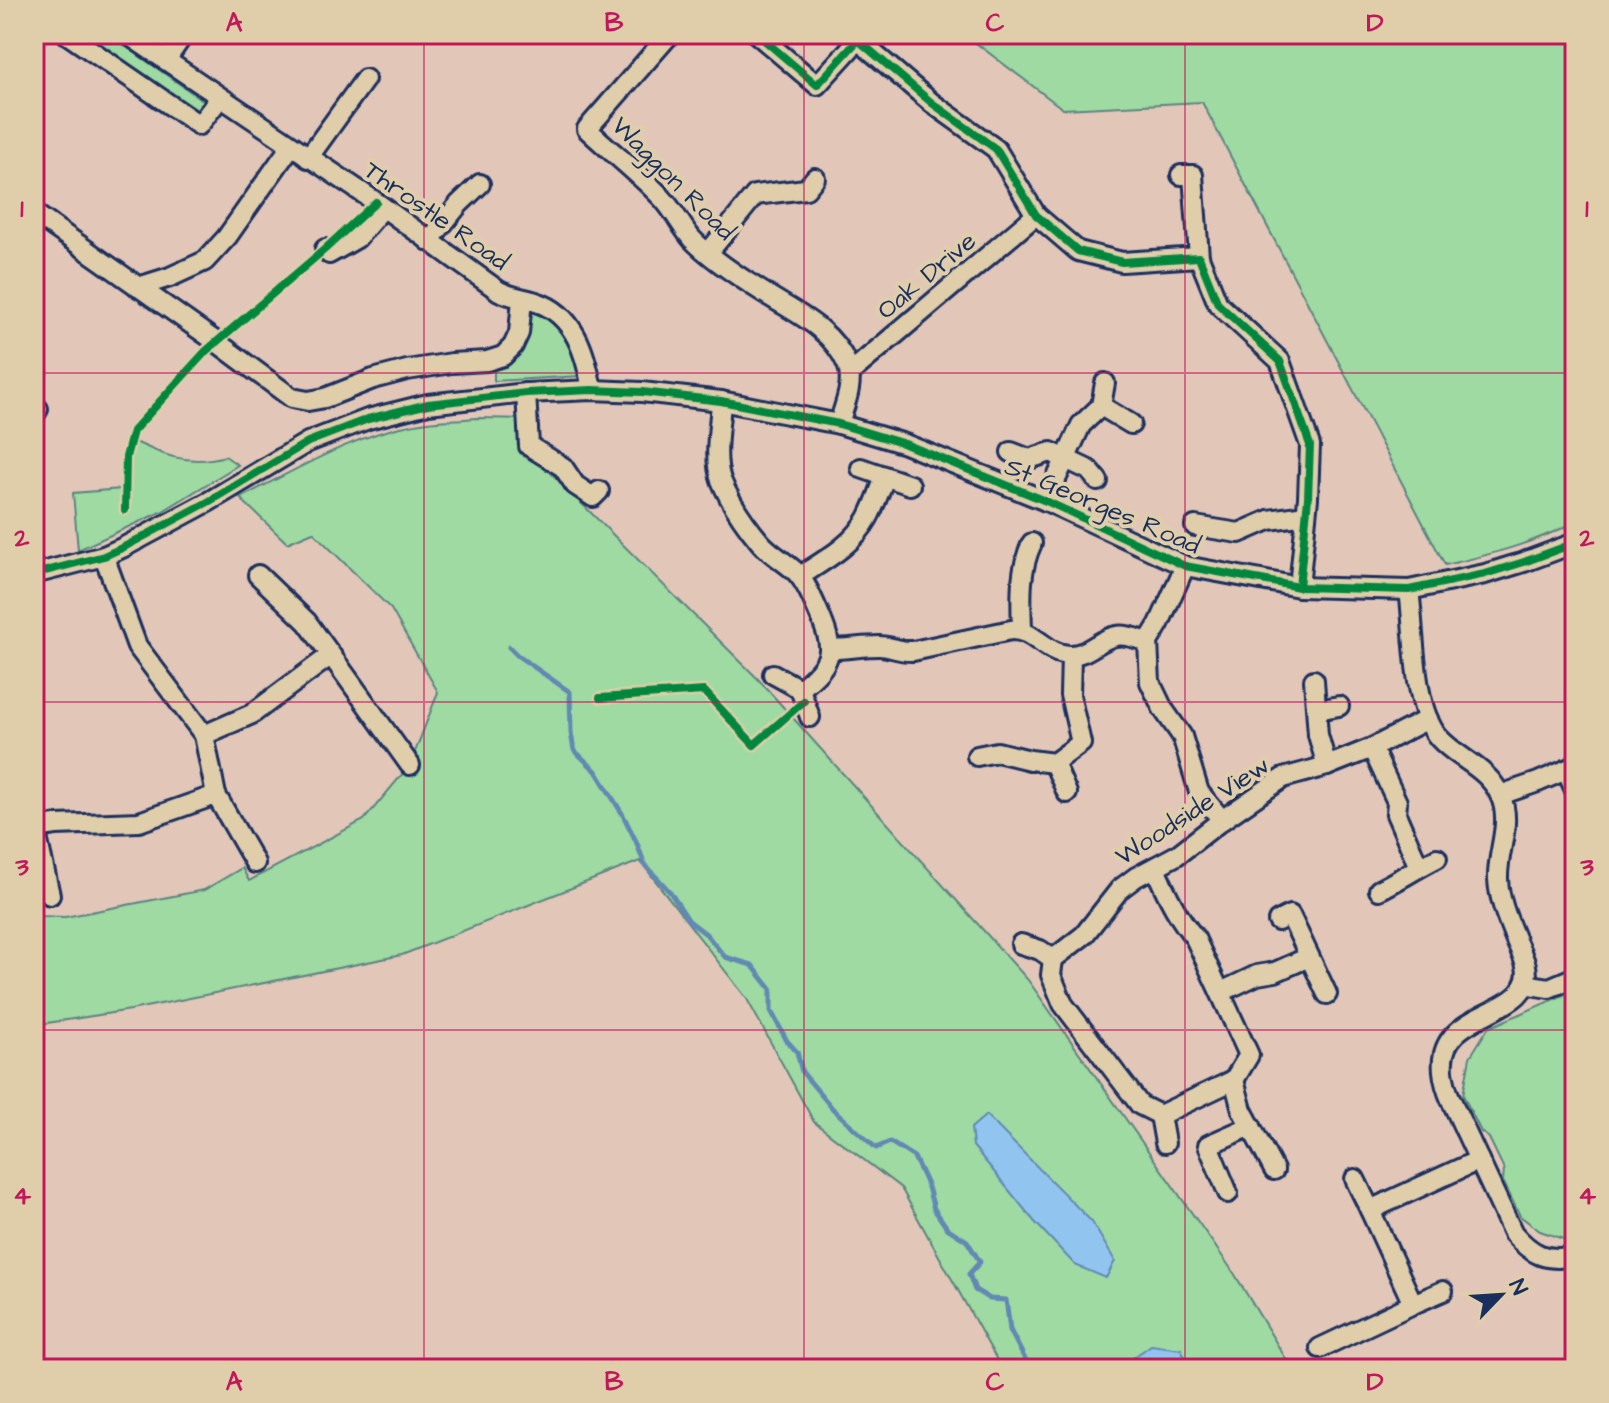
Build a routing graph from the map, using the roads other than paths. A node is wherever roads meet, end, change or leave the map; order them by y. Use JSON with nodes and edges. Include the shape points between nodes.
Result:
{"nodes":[{"id":1,"x":67,"y":34,"type":"edge"},
{"id":2,"x":127,"y":34,"type":"edge"},
{"id":3,"x":184,"y":34,"type":"edge"},
{"id":4,"x":670,"y":34,"type":"edge"},
{"id":5,"x":757,"y":34,"type":"edge"},
{"id":6,"x":166,"y":60,"type":"junction"},
{"id":7,"x":365,"y":79,"type":"dead end"},
{"id":8,"x":220,"y":98,"type":"junction"},
{"id":9,"x":291,"y":146,"type":"junction"},
{"id":10,"x":308,"y":158,"type":"junction"},
{"id":11,"x":1181,"y":175,"type":"dead end"},
{"id":12,"x":815,"y":178,"type":"dead end"},
{"id":13,"x":480,"y":184,"type":"dead end"},
{"id":14,"x":383,"y":208,"type":"junction"},
{"id":15,"x":34,"y":213,"type":"edge"},
{"id":16,"x":1036,"y":215,"type":"junction"},
{"id":17,"x":429,"y":241,"type":"junction"},
{"id":18,"x":325,"y":249,"type":"dead end"},
{"id":19,"x":708,"y":253,"type":"junction"},
{"id":20,"x":1199,"y":257,"type":"junction"},
{"id":21,"x":138,"y":287,"type":"junction"},
{"id":22,"x":522,"y":299,"type":"junction"},
{"id":23,"x":850,"y":373,"type":"junction"},
{"id":24,"x":1105,"y":383,"type":"dead end"},
{"id":25,"x":592,"y":390,"type":"junction"},
{"id":26,"x":526,"y":393,"type":"junction"},
{"id":27,"x":721,"y":401,"type":"junction"},
{"id":28,"x":1101,"y":406,"type":"junction"},
{"id":29,"x":839,"y":424,"type":"junction"},
{"id":30,"x":1131,"y":424,"type":"dead end"},
{"id":31,"x":1011,"y":452,"type":"dead end"},
{"id":32,"x":1065,"y":460,"type":"junction"},
{"id":33,"x":861,"y":468,"type":"dead end"},
{"id":34,"x":885,"y":477,"type":"junction"},
{"id":35,"x":1098,"y":481,"type":"dead end"},
{"id":36,"x":910,"y":485,"type":"dead end"},
{"id":37,"x":598,"y":499,"type":"dead end"},
{"id":38,"x":1046,"y":501,"type":"junction"},
{"id":39,"x":1306,"y":515,"type":"junction"},
{"id":40,"x":1195,"y":526,"type":"dead end"},
{"id":41,"x":1032,"y":543,"type":"dead end"},
{"id":42,"x":1575,"y":543,"type":"edge"},
{"id":43,"x":104,"y":556,"type":"junction"},
{"id":44,"x":1185,"y":566,"type":"junction"},
{"id":45,"x":34,"y":574,"type":"edge"},
{"id":46,"x":258,"y":575,"type":"dead end"},
{"id":47,"x":800,"y":576,"type":"junction"},
{"id":48,"x":1299,"y":587,"type":"junction"},
{"id":49,"x":1409,"y":590,"type":"junction"},
{"id":50,"x":1022,"y":629,"type":"junction"},
{"id":51,"x":1148,"y":642,"type":"junction"},
{"id":52,"x":831,"y":649,"type":"junction"},
{"id":53,"x":331,"y":655,"type":"junction"},
{"id":54,"x":1071,"y":656,"type":"junction"},
{"id":55,"x":773,"y":674,"type":"dead end"},
{"id":56,"x":1314,"y":680,"type":"dead end"},
{"id":57,"x":800,"y":689,"type":"junction"},
{"id":58,"x":1339,"y":706,"type":"dead end"},
{"id":59,"x":1317,"y":710,"type":"junction"},
{"id":60,"x":810,"y":717,"type":"dead end"},
{"id":61,"x":1428,"y":719,"type":"junction"},
{"id":62,"x":204,"y":735,"type":"junction"},
{"id":63,"x":1372,"y":748,"type":"junction"},
{"id":64,"x":977,"y":756,"type":"dead end"},
{"id":65,"x":1054,"y":763,"type":"junction"},
{"id":66,"x":410,"y":765,"type":"dead end"},
{"id":67,"x":1327,"y":766,"type":"junction"},
{"id":68,"x":1571,"y":768,"type":"edge"},
{"id":69,"x":1575,"y":790,"type":"edge"},
{"id":70,"x":1067,"y":793,"type":"dead end"},
{"id":71,"x":216,"y":795,"type":"junction"},
{"id":72,"x":1500,"y":795,"type":"junction"},
{"id":73,"x":1222,"y":820,"type":"junction"},
{"id":74,"x":34,"y":827,"type":"edge"},
{"id":75,"x":1437,"y":858,"type":"dead end"},
{"id":76,"x":255,"y":863,"type":"dead end"},
{"id":77,"x":1155,"y":867,"type":"junction"},
{"id":78,"x":1419,"y":867,"type":"junction"},
{"id":79,"x":1379,"y":890,"type":"dead end"},
{"id":80,"x":50,"y":895,"type":"dead end"},
{"id":81,"x":1278,"y":921,"type":"dead end"},
{"id":82,"x":1021,"y":944,"type":"dead end"},
{"id":83,"x":1309,"y":957,"type":"junction"},
{"id":84,"x":1053,"y":959,"type":"junction"},
{"id":85,"x":1575,"y":977,"type":"edge"},
{"id":86,"x":1524,"y":984,"type":"junction"},
{"id":87,"x":1221,"y":992,"type":"junction"},
{"id":88,"x":1327,"y":994,"type":"dead end"},
{"id":89,"x":1234,"y":1080,"type":"junction"},
{"id":90,"x":1160,"y":1115,"type":"junction"},
{"id":91,"x":1251,"y":1126,"type":"junction"},
{"id":92,"x":1165,"y":1143,"type":"dead end"},
{"id":93,"x":1272,"y":1157,"type":"dead end"},
{"id":94,"x":1479,"y":1160,"type":"junction"},
{"id":95,"x":1355,"y":1179,"type":"dead end"},
{"id":96,"x":1228,"y":1193,"type":"dead end"},
{"id":97,"x":1370,"y":1210,"type":"junction"},
{"id":98,"x":1575,"y":1256,"type":"edge"},
{"id":99,"x":1443,"y":1291,"type":"dead end"},
{"id":100,"x":1413,"y":1304,"type":"junction"},
{"id":101,"x":1320,"y":1348,"type":"dead end"}],
"edges":[{"from":1,"to":8,"type":"street","via":[[199,125]]},
{"from":2,"to":6,"type":"street","name":"Throstle Road"},
{"from":3,"to":6,"type":"street"},
{"from":4,"to":19,"type":"street","name":"Waggon Road","via":[[587,129],[664,200]]},
{"from":5,"to":16,"type":"street","via":[[817,85],[858,40],[996,149]]},
{"from":6,"to":8,"type":"street","name":"Throstle Road"},
{"from":7,"to":10,"type":"street"},
{"from":8,"to":9,"type":"street","name":"Throstle Road"},
{"from":9,"to":10,"type":"street","name":"Throstle Road"},
{"from":9,"to":21,"type":"street","via":[[205,261]]},
{"from":10,"to":14,"type":"street","name":"Throstle Road"},
{"from":11,"to":20,"type":"street","via":[[1193,175]]},
{"from":12,"to":19,"type":"street","via":[[806,189],[755,195]]},
{"from":13,"to":17,"type":"street"},
{"from":14,"to":17,"type":"street","name":"Throstle Road"},
{"from":14,"to":18,"type":"street","via":[[357,238],[329,254]]},
{"from":15,"to":21,"type":"street"},
{"from":16,"to":20,"type":"street","via":[[1078,251],[1122,262]]},
{"from":16,"to":23,"type":"street","name":"Oak Drive"},
{"from":17,"to":22,"type":"street","name":"Throstle Road","via":[[499,291]]},
{"from":19,"to":23,"type":"street","name":"Waggon Road","via":[[826,332]]},
{"from":20,"to":39,"type":"street","via":[[1218,304],[1280,361],[1310,445]]},
{"from":21,"to":22,"type":"street","via":[[292,398],[308,401],[407,370],[503,356],[519,333]]},
{"from":22,"to":25,"type":"street","name":"Throstle Road","via":[[552,310],[575,333]]},
{"from":23,"to":29,"type":"street"},
{"from":24,"to":28,"type":"street"},
{"from":25,"to":26,"type":"street","name":"St Georges Road"},
{"from":25,"to":27,"type":"street","name":"St Georges Road"},
{"from":26,"to":37,"type":"street","via":[[529,446],[563,467],[575,485]]},
{"from":26,"to":43,"type":"street","name":"St Georges Road","via":[[428,404],[330,433]]},
{"from":27,"to":29,"type":"street","name":"St Georges Road"},
{"from":27,"to":47,"type":"street","via":[[720,477],[762,545]]},
{"from":28,"to":30,"type":"street"},
{"from":28,"to":32,"type":"street","via":[[1081,425]]},
{"from":29,"to":38,"type":"street","name":"St Georges Road","via":[[905,444]]},
{"from":31,"to":32,"type":"street","via":[[1029,459],[1051,452]]},
{"from":32,"to":35,"type":"street","via":[[1089,470]]},
{"from":32,"to":38,"type":"street"},
{"from":33,"to":34,"type":"street"},
{"from":34,"to":36,"type":"street"},
{"from":34,"to":47,"type":"street","via":[[855,536]]},
{"from":38,"to":44,"type":"street","name":"St Georges Road"},
{"from":39,"to":40,"type":"street","via":[[1269,520],[1239,533]]},
{"from":39,"to":48,"type":"street"},
{"from":41,"to":50,"type":"street","via":[[1020,585]]},
{"from":42,"to":49,"type":"street","name":"St Georges Road","via":[[1485,574]]},
{"from":43,"to":45,"type":"street","name":"St Georges Road"},
{"from":43,"to":62,"type":"street","via":[[137,646]]},
{"from":44,"to":48,"type":"street","name":"St Georges Road"},
{"from":44,"to":51,"type":"street"},
{"from":46,"to":53,"type":"street","via":[[307,622]]},
{"from":47,"to":52,"type":"street"},
{"from":48,"to":49,"type":"street","name":"St Georges Road"},
{"from":49,"to":61,"type":"street","via":[[1420,698]]},
{"from":50,"to":52,"type":"street","via":[[913,651],[879,646]]},
{"from":50,"to":54,"type":"street","via":[[1055,652]]},
{"from":51,"to":54,"type":"street","via":[[1118,636]]},
{"from":51,"to":73,"type":"street","via":[[1150,682],[1182,736],[1199,792]]},
{"from":52,"to":57,"type":"street","via":[[827,661]]},
{"from":53,"to":62,"type":"street","via":[[252,714]]},
{"from":53,"to":66,"type":"street"},
{"from":54,"to":65,"type":"street","via":[[1070,695],[1081,743]]},
{"from":55,"to":57,"type":"street"},
{"from":56,"to":59,"type":"street"},
{"from":57,"to":60,"type":"street"},
{"from":58,"to":59,"type":"street"},
{"from":59,"to":67,"type":"street"},
{"from":61,"to":63,"type":"street","name":"Woodside View"},
{"from":61,"to":72,"type":"street","via":[[1437,736],[1491,779]]},
{"from":62,"to":71,"type":"street"},
{"from":63,"to":67,"type":"street","name":"Woodside View"},
{"from":63,"to":78,"type":"street"},
{"from":64,"to":65,"type":"street","via":[[997,752]]},
{"from":65,"to":70,"type":"street"},
{"from":67,"to":73,"type":"street","name":"Woodside View","via":[[1283,778]]},
{"from":68,"to":69,"type":"street"},
{"from":68,"to":72,"type":"street"},
{"from":71,"to":74,"type":"street","via":[[139,822]]},
{"from":71,"to":76,"type":"street"},
{"from":72,"to":86,"type":"street","via":[[1506,830],[1498,881],[1526,965]]},
{"from":73,"to":77,"type":"street","name":"Woodside View"},
{"from":74,"to":80,"type":"street"},
{"from":75,"to":78,"type":"street"},
{"from":77,"to":84,"type":"street","name":"Woodside View","via":[[1120,889],[1084,935]]},
{"from":77,"to":87,"type":"street"},
{"from":78,"to":79,"type":"street"},
{"from":81,"to":83,"type":"street","via":[[1290,915]]},
{"from":82,"to":84,"type":"street"},
{"from":83,"to":87,"type":"street"},
{"from":83,"to":88,"type":"street"},
{"from":84,"to":90,"type":"street","via":[[1051,975],[1063,1004],[1140,1105]]},
{"from":85,"to":86,"type":"street","via":[[1549,988]]},
{"from":86,"to":94,"type":"street","via":[[1517,997],[1460,1028],[1445,1052],[1444,1082]]},
{"from":87,"to":89,"type":"street","via":[[1249,1055]]},
{"from":89,"to":90,"type":"street"},
{"from":89,"to":91,"type":"street"},
{"from":90,"to":92,"type":"street"},
{"from":91,"to":93,"type":"street"},
{"from":91,"to":96,"type":"street","via":[[1208,1145]]},
{"from":94,"to":97,"type":"street"},
{"from":94,"to":98,"type":"street","via":[[1524,1246],[1555,1259]]},
{"from":95,"to":97,"type":"street"},
{"from":97,"to":100,"type":"street"},
{"from":99,"to":100,"type":"street"},
{"from":100,"to":101,"type":"street"}]}
